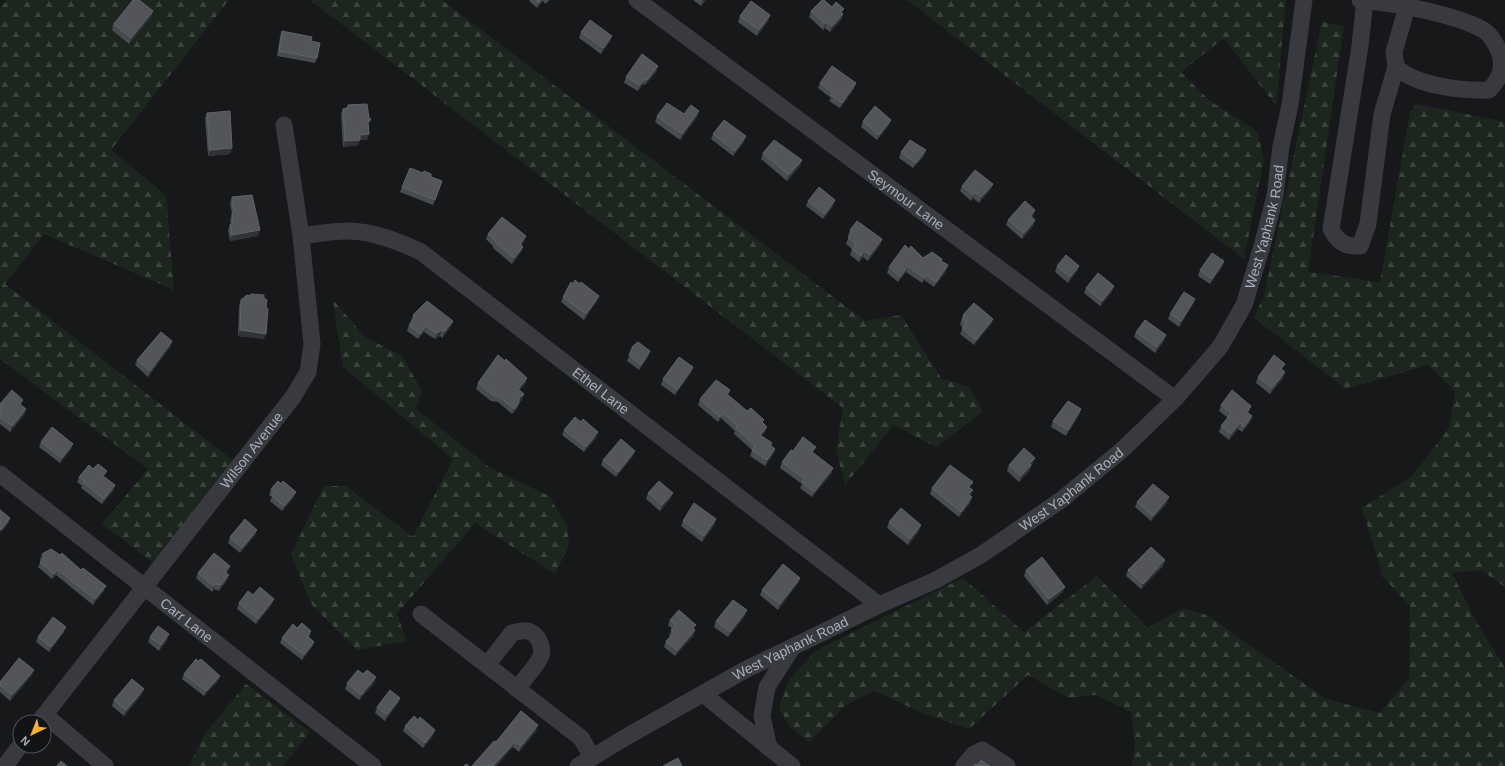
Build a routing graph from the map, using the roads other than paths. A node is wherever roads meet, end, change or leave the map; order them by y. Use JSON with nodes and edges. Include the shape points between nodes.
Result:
{"nodes":[{"id":1,"x":637,"y":0,"type":"edge"},
{"id":2,"x":1304,"y":0,"type":"edge"},
{"id":3,"x":1360,"y":0,"type":"edge"},
{"id":4,"x":1365,"y":0,"type":"edge"},
{"id":5,"x":1408,"y":4,"type":"edge"},
{"id":6,"x":1396,"y":67,"type":"junction"},
{"id":7,"x":284,"y":125,"type":"dead end"},
{"id":8,"x":301,"y":236,"type":"junction"},
{"id":9,"x":1175,"y":399,"type":"junction"},
{"id":10,"x":0,"y":474,"type":"edge"},
{"id":11,"x":145,"y":587,"type":"junction"},
{"id":12,"x":879,"y":605,"type":"junction"},
{"id":13,"x":421,"y":614,"type":"dead end"},
{"id":14,"x":792,"y":648,"type":"junction"},
{"id":15,"x":487,"y":665,"type":"junction"},
{"id":16,"x":517,"y":688,"type":"junction"},
{"id":17,"x":703,"y":694,"type":"junction"},
{"id":18,"x":45,"y":714,"type":"edge"},
{"id":19,"x":52,"y":726,"type":"edge"},
{"id":20,"x":769,"y":748,"type":"junction"},
{"id":21,"x":14,"y":754,"type":"edge"},
{"id":22,"x":585,"y":762,"type":"edge"},
{"id":23,"x":5,"y":766,"type":"edge"},
{"id":24,"x":105,"y":766,"type":"edge"},
{"id":25,"x":373,"y":766,"type":"edge"},
{"id":26,"x":792,"y":766,"type":"edge"},
{"id":27,"x":964,"y":766,"type":"edge"},
{"id":28,"x":1007,"y":766,"type":"edge"}],
"edges":[{"from":1,"to":9,"type":"street","name":"Seymour Lane"},
{"from":2,"to":9,"type":"street","name":"West Yaphank Road","via":[[1275,196],[1244,305],[1220,347]]},
{"from":3,"to":4,"type":"street"},
{"from":4,"to":5,"type":"street"},
{"from":4,"to":6,"type":"street","via":[[1332,229],[1336,239],[1348,247],[1360,246],[1368,224],[1382,114]]},
{"from":5,"to":6,"type":"street","via":[[1394,52]]},
{"from":5,"to":6,"type":"street","via":[[1447,16],[1485,32],[1502,50],[1504,62],[1499,80],[1489,90],[1475,91],[1440,86],[1404,74]]},
{"from":7,"to":8,"type":"street","name":"Wilson Avenue"},
{"from":8,"to":11,"type":"street","name":"Wilson Avenue","via":[[312,344],[308,372],[293,397]]},
{"from":8,"to":12,"type":"street","name":"Ethel Lane","via":[[347,231],[370,234],[396,240],[421,252]]},
{"from":9,"to":12,"type":"street","name":"West Yaphank Road","via":[[1122,450],[1061,500],[981,555],[936,580]]},
{"from":10,"to":11,"type":"street","name":"Carr Lane"},
{"from":11,"to":18,"type":"street","name":"Wilson Avenue"},
{"from":11,"to":25,"type":"street","name":"Carr Lane"},
{"from":12,"to":14,"type":"street","name":"West Yaphank Road"},
{"from":13,"to":15,"type":"street"},
{"from":14,"to":17,"type":"street","name":"West Yaphank Road"},
{"from":14,"to":20,"type":"street","via":[[767,687],[762,716]]},
{"from":15,"to":16,"type":"street"},
{"from":15,"to":16,"type":"street","via":[[512,633],[527,631],[533,634],[540,644],[542,653]]},
{"from":16,"to":22,"type":"street","via":[[581,738]]},
{"from":17,"to":20,"type":"street"},
{"from":17,"to":22,"type":"street","name":"West Yaphank Road"},
{"from":19,"to":24,"type":"street"},
{"from":20,"to":26,"type":"street"},
{"from":21,"to":23,"type":"street"},
{"from":27,"to":28,"type":"street","via":[[974,754],[982,750]]}]}
